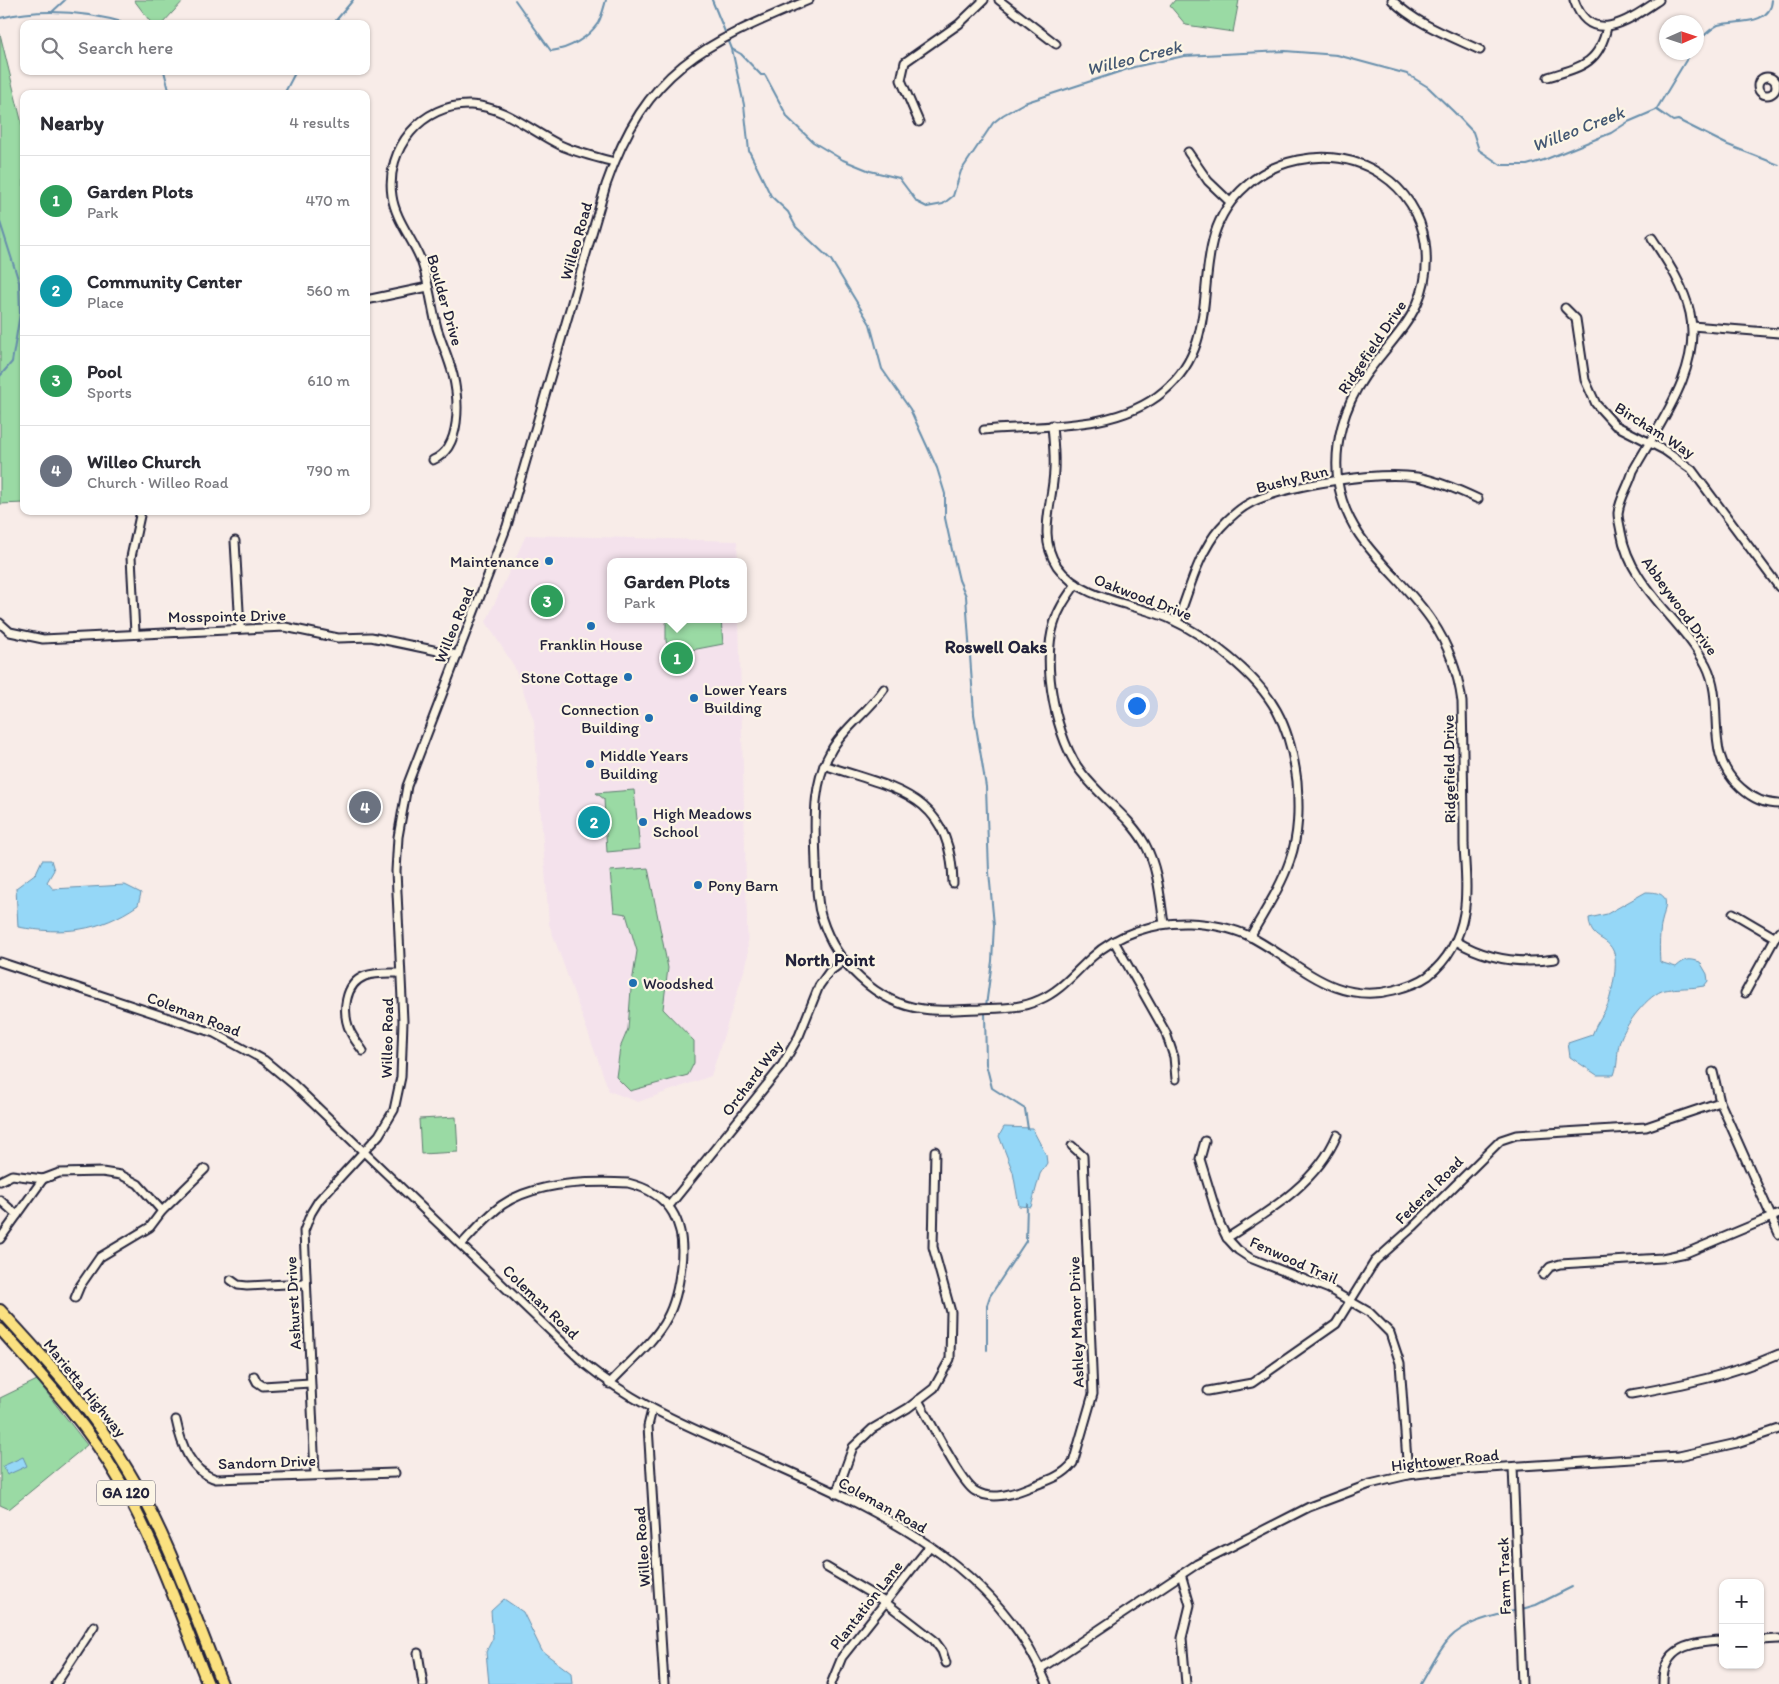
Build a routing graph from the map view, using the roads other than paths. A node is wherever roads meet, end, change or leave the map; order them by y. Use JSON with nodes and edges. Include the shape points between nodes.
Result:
{"nodes":[{"id":1,"x":809,"y":0,"type":"edge"},
{"id":2,"x":984,"y":0,"type":"edge"},
{"id":3,"x":999,"y":0,"type":"edge"},
{"id":4,"x":1392,"y":0,"type":"edge"},
{"id":5,"x":1574,"y":0,"type":"edge"},
{"id":6,"x":1659,"y":0,"type":"edge"},
{"id":7,"x":1607,"y":27,"type":"junction"},
{"id":8,"x":1056,"y":44,"type":"dead end"},
{"id":9,"x":1480,"y":50,"type":"dead end"},
{"id":10,"x":1548,"y":78,"type":"dead end"},
{"id":11,"x":919,"y":122,"type":"dead end"},
{"id":12,"x":1188,"y":152,"type":"dead end"},
{"id":13,"x":614,"y":162,"type":"junction"},
{"id":14,"x":1230,"y":202,"type":"junction"},
{"id":15,"x":1652,"y":238,"type":"dead end"},
{"id":16,"x":428,"y":287,"type":"junction"},
{"id":17,"x":370,"y":299,"type":"edge"},
{"id":18,"x":1565,"y":308,"type":"dead end"},
{"id":19,"x":1692,"y":326,"type":"junction"},
{"id":20,"x":1779,"y":334,"type":"edge"},
{"id":21,"x":1052,"y":425,"type":"junction"},
{"id":22,"x":984,"y":430,"type":"dead end"},
{"id":23,"x":1649,"y":443,"type":"junction"},
{"id":24,"x":433,"y":460,"type":"dead end"},
{"id":25,"x":1338,"y":481,"type":"junction"},
{"id":26,"x":1478,"y":499,"type":"dead end"},
{"id":27,"x":140,"y":515,"type":"edge"},
{"id":28,"x":235,"y":541,"type":"dead end"},
{"id":29,"x":1076,"y":584,"type":"junction"},
{"id":30,"x":1779,"y":587,"type":"edge"},
{"id":31,"x":1177,"y":622,"type":"junction"},
{"id":32,"x":0,"y":623,"type":"edge"},
{"id":33,"x":240,"y":628,"type":"junction"},
{"id":34,"x":135,"y":633,"type":"junction"},
{"id":35,"x":457,"y":655,"type":"junction"},
{"id":36,"x":884,"y":689,"type":"dead end"},
{"id":37,"x":824,"y":765,"type":"junction"},
{"id":38,"x":1779,"y":804,"type":"edge"},
{"id":39,"x":953,"y":883,"type":"dead end"},
{"id":40,"x":1733,"y":913,"type":"dead end"},
{"id":41,"x":1164,"y":924,"type":"junction"},
{"id":42,"x":1779,"y":931,"type":"edge"},
{"id":43,"x":1250,"y":937,"type":"junction"},
{"id":44,"x":1774,"y":937,"type":"junction"},
{"id":45,"x":1114,"y":941,"type":"junction"},
{"id":46,"x":1456,"y":941,"type":"junction"},
{"id":47,"x":1555,"y":959,"type":"dead end"},
{"id":48,"x":845,"y":960,"type":"junction"},
{"id":49,"x":0,"y":962,"type":"edge"},
{"id":50,"x":400,"y":973,"type":"junction"},
{"id":51,"x":1745,"y":993,"type":"dead end"},
{"id":52,"x":363,"y":1051,"type":"dead end"},
{"id":53,"x":1713,"y":1072,"type":"dead end"},
{"id":54,"x":1176,"y":1080,"type":"dead end"},
{"id":55,"x":1720,"y":1102,"type":"junction"},
{"id":56,"x":1337,"y":1134,"type":"dead end"},
{"id":57,"x":1205,"y":1141,"type":"dead end"},
{"id":58,"x":1072,"y":1146,"type":"dead end"},
{"id":59,"x":935,"y":1151,"type":"dead end"},
{"id":60,"x":364,"y":1153,"type":"junction"},
{"id":61,"x":205,"y":1169,"type":"dead end"},
{"id":62,"x":43,"y":1179,"type":"junction"},
{"id":63,"x":0,"y":1181,"type":"edge"},
{"id":64,"x":0,"y":1200,"type":"edge"},
{"id":65,"x":669,"y":1206,"type":"junction"},
{"id":66,"x":162,"y":1211,"type":"junction"},
{"id":67,"x":18,"y":1214,"type":"junction"},
{"id":68,"x":1779,"y":1214,"type":"edge"},
{"id":69,"x":1771,"y":1217,"type":"junction"},
{"id":70,"x":1779,"y":1234,"type":"edge"},
{"id":71,"x":1227,"y":1238,"type":"junction"},
{"id":72,"x":0,"y":1239,"type":"edge"},
{"id":73,"x":461,"y":1245,"type":"junction"},
{"id":74,"x":1543,"y":1275,"type":"dead end"},
{"id":75,"x":231,"y":1280,"type":"dead end"},
{"id":76,"x":306,"y":1283,"type":"junction"},
{"id":77,"x":75,"y":1298,"type":"dead end"},
{"id":78,"x":1351,"y":1301,"type":"junction"},
{"id":79,"x":0,"y":1310,"type":"edge"},
{"id":80,"x":0,"y":1329,"type":"edge"},
{"id":81,"x":1779,"y":1354,"type":"edge"},
{"id":82,"x":254,"y":1376,"type":"dead end"},
{"id":83,"x":310,"y":1383,"type":"junction"},
{"id":84,"x":609,"y":1384,"type":"junction"},
{"id":85,"x":1208,"y":1391,"type":"dead end"},
{"id":86,"x":1631,"y":1394,"type":"dead end"},
{"id":87,"x":918,"y":1400,"type":"junction"},
{"id":88,"x":652,"y":1410,"type":"junction"},
{"id":89,"x":176,"y":1420,"type":"dead end"},
{"id":90,"x":1779,"y":1429,"type":"edge"},
{"id":91,"x":1513,"y":1467,"type":"junction"},
{"id":92,"x":395,"y":1473,"type":"dead end"},
{"id":93,"x":315,"y":1474,"type":"junction"},
{"id":94,"x":1408,"y":1475,"type":"junction"},
{"id":95,"x":836,"y":1494,"type":"junction"},
{"id":96,"x":930,"y":1546,"type":"junction"},
{"id":97,"x":826,"y":1567,"type":"dead end"},
{"id":98,"x":1181,"y":1574,"type":"junction"},
{"id":99,"x":885,"y":1602,"type":"junction"},
{"id":100,"x":94,"y":1626,"type":"dead end"},
{"id":101,"x":1779,"y":1639,"type":"edge"},
{"id":102,"x":1764,"y":1640,"type":"edge"},
{"id":103,"x":1719,"y":1641,"type":"edge"},
{"id":104,"x":418,"y":1653,"type":"dead end"},
{"id":105,"x":946,"y":1663,"type":"dead end"},
{"id":106,"x":1040,"y":1669,"type":"junction"},
{"id":107,"x":56,"y":1684,"type":"edge"},
{"id":108,"x":208,"y":1684,"type":"edge"},
{"id":109,"x":222,"y":1684,"type":"edge"},
{"id":110,"x":423,"y":1684,"type":"edge"},
{"id":111,"x":664,"y":1684,"type":"edge"},
{"id":112,"x":831,"y":1684,"type":"edge"},
{"id":113,"x":1047,"y":1684,"type":"edge"},
{"id":114,"x":1186,"y":1684,"type":"edge"},
{"id":115,"x":1522,"y":1684,"type":"edge"},
{"id":116,"x":1664,"y":1684,"type":"edge"}],
"edges":[{"from":1,"to":13,"type":"street","name":"Willeo Road","via":[[728,35],[672,73],[644,106]]},
{"from":2,"to":11,"type":"street","via":[[959,24],[905,62],[901,80]]},
{"from":3,"to":8,"type":"street"},
{"from":4,"to":9,"type":"street","via":[[1424,24]]},
{"from":5,"to":7,"type":"street","via":[[1583,16]]},
{"from":6,"to":7,"type":"street","via":[[1624,23]]},
{"from":7,"to":10,"type":"street","via":[[1604,41],[1594,58],[1578,68]]},
{"from":12,"to":14,"type":"street","via":[[1208,181]]},
{"from":13,"to":16,"type":"street","name":"Boulder Drive","via":[[562,146],[504,113],[486,107],[454,106],[426,118],[410,132],[400,147],[393,165],[391,184],[395,208],[420,258]]},
{"from":13,"to":35,"type":"street","name":"Willeo Road","via":[[507,526]]},
{"from":14,"to":21,"type":"street","name":"Ridgefield Drive","via":[[1217,222],[1211,241],[1200,335],[1179,376],[1155,399],[1128,414],[1101,421]]},
{"from":14,"to":25,"type":"street","name":"Ridgefield Drive","via":[[1250,182],[1276,167],[1304,159],[1335,158],[1362,164],[1387,178],[1406,198],[1420,222],[1426,258],[1420,298],[1408,323],[1365,376],[1349,404],[1338,442]]},
{"from":15,"to":19,"type":"street","name":"Abbeywood Drive","via":[[1679,283]]},
{"from":16,"to":17,"type":"street"},
{"from":16,"to":24,"type":"street","name":"Boulder Drive","via":[[452,374],[456,402],[450,444]]},
{"from":18,"to":23,"type":"street","name":"Bircham Way","via":[[1576,319],[1585,380],[1596,404],[1615,425]]},
{"from":19,"to":20,"type":"street"},
{"from":19,"to":23,"type":"street","name":"Abbeywood Drive","via":[[1681,383]]},
{"from":21,"to":22,"type":"street","name":"Ridgefield Drive"},
{"from":21,"to":29,"type":"street","name":"Oakwood Drive","via":[[1054,471],[1046,521],[1047,539],[1057,565]]},
{"from":23,"to":30,"type":"street","name":"Bircham Way","via":[[1692,470]]},
{"from":23,"to":38,"type":"street","name":"Abbeywood Drive","via":[[1625,488],[1618,514],[1624,551],[1641,580],[1705,664],[1713,682],[1718,751],[1725,769],[1737,785],[1753,797]]},
{"from":25,"to":26,"type":"street","name":"Bushy Run","via":[[1396,476],[1418,478],[1453,487]]},
{"from":25,"to":31,"type":"street","name":"Bushy Run","via":[[1270,495],[1250,503],[1232,516],[1208,546]]},
{"from":25,"to":46,"type":"street","name":"Ridgefield Drive","via":[[1346,511],[1358,536],[1431,619],[1447,645],[1457,674],[1462,702],[1465,902]]},
{"from":27,"to":34,"type":"street","via":[[130,557]]},
{"from":28,"to":33,"type":"street"},
{"from":29,"to":31,"type":"street","name":"Oakwood Drive","via":[[1090,592]]},
{"from":29,"to":41,"type":"street","via":[[1058,612],[1050,639],[1058,724],[1067,750],[1080,771],[1128,820],[1145,845],[1157,875]]},
{"from":31,"to":43,"type":"street","name":"Oakwood Drive","via":[[1214,645],[1257,681],[1278,712],[1292,746],[1299,800],[1295,841],[1284,874]]},
{"from":32,"to":34,"type":"street","name":"Mosspointe Drive","via":[[10,632],[43,639]]},
{"from":33,"to":34,"type":"street","name":"Mosspointe Drive"},
{"from":33,"to":35,"type":"street","name":"Mosspointe Drive","via":[[285,627],[338,638],[371,638]]},
{"from":35,"to":50,"type":"street","name":"Willeo Road","via":[[411,774],[401,817],[396,871]]},
{"from":36,"to":37,"type":"street","name":"Ridgefield Drive","via":[[841,736]]},
{"from":37,"to":39,"type":"street","via":[[898,790],[925,806],[948,841]]},
{"from":37,"to":48,"type":"street","name":"Ridgefield Drive","via":[[815,806],[817,900],[826,930]]},
{"from":40,"to":44,"type":"street"},
{"from":41,"to":43,"type":"street","name":"Ridgefield Drive","via":[[1209,925],[1232,929]]},
{"from":41,"to":45,"type":"street","name":"Ridgefield Drive"},
{"from":42,"to":44,"type":"street"},
{"from":43,"to":46,"type":"street","name":"Ridgefield Drive","via":[[1326,984],[1346,992],[1368,994],[1389,992],[1418,982],[1438,966]]},
{"from":44,"to":51,"type":"street"},
{"from":45,"to":48,"type":"street","name":"Ridgefield Drive","via":[[1052,994],[1010,1008],[936,1010],[908,1006],[872,989]]},
{"from":45,"to":54,"type":"street","via":[[1166,1033],[1174,1057]]},
{"from":46,"to":47,"type":"street","via":[[1474,952],[1495,957]]},
{"from":48,"to":65,"type":"street","name":"Orchard Way","via":[[829,972],[819,986],[799,1036],[781,1067]]},
{"from":49,"to":60,"type":"street","name":"Coleman Road","via":[[231,1041],[279,1071]]},
{"from":50,"to":52,"type":"street","via":[[365,976],[349,991],[346,1007],[350,1030]]},
{"from":50,"to":60,"type":"street","name":"Willeo Road","via":[[402,1045],[399,1096],[388,1123]]},
{"from":53,"to":55,"type":"street"},
{"from":55,"to":69,"type":"street"},
{"from":55,"to":78,"type":"street","name":"Federal Road","via":[[1646,1127],[1516,1135],[1501,1140],[1375,1261]]},
{"from":56,"to":71,"type":"street","via":[[1332,1147],[1296,1190]]},
{"from":57,"to":71,"type":"street","name":"Fenwood Trail","via":[[1200,1159]]},
{"from":58,"to":87,"type":"street","name":"Ashley Manor Drive","via":[[1084,1156],[1093,1394],[1073,1463],[1066,1472],[1017,1493],[992,1496],[973,1490],[950,1458]]},
{"from":59,"to":87,"type":"street","via":[[933,1246],[951,1312],[950,1359],[934,1388]]},
{"from":60,"to":73,"type":"street","name":"Coleman Road"},
{"from":60,"to":76,"type":"street","name":"Ashurst Drive","via":[[319,1200],[307,1221],[304,1239]]},
{"from":61,"to":66,"type":"street"},
{"from":62,"to":63,"type":"street","via":[[12,1175]]},
{"from":62,"to":66,"type":"street","via":[[59,1173],[121,1175],[138,1184]]},
{"from":62,"to":67,"type":"street"},
{"from":64,"to":67,"type":"street"},
{"from":65,"to":73,"type":"street","via":[[651,1191],[628,1183],[545,1187],[502,1205]]},
{"from":65,"to":84,"type":"street","via":[[679,1223],[683,1242],[674,1301],[657,1334]]},
{"from":66,"to":77,"type":"street","via":[[142,1233],[100,1257]]},
{"from":67,"to":72,"type":"street"},
{"from":68,"to":69,"type":"street"},
{"from":69,"to":70,"type":"street"},
{"from":69,"to":74,"type":"street","via":[[1686,1254],[1560,1264],[1550,1267]]},
{"from":71,"to":78,"type":"street","name":"Fenwood Trail","via":[[1250,1258],[1311,1280]]},
{"from":73,"to":84,"type":"street","name":"Coleman Road"},
{"from":75,"to":76,"type":"street","via":[[247,1286]]},
{"from":76,"to":83,"type":"street","name":"Ashurst Drive"},
{"from":78,"to":85,"type":"street","name":"Federal Road","via":[[1336,1324],[1262,1378],[1240,1387]]},
{"from":78,"to":94,"type":"street","name":"Fenwood Trail","via":[[1380,1321],[1396,1347]]},
{"from":79,"to":109,"type":"highway","name":"Marietta Highway","number":"GA 120","via":[[95,1420],[129,1472],[166,1546]]},
{"from":80,"to":108,"type":"highway","name":"Marietta Highway","number":"GA 120","via":[[81,1424],[117,1477],[148,1538]]},
{"from":81,"to":86,"type":"street","via":[[1680,1386]]},
{"from":82,"to":83,"type":"street","via":[[263,1386]]},
{"from":83,"to":93,"type":"street","name":"Ashurst Drive"},
{"from":84,"to":88,"type":"street","name":"Coleman Road"},
{"from":87,"to":95,"type":"street","via":[[872,1429],[853,1447]]},
{"from":88,"to":95,"type":"street","name":"Coleman Road"},
{"from":88,"to":111,"type":"street","name":"Willeo Road","via":[[648,1426]]},
{"from":89,"to":93,"type":"street","name":"Sandorn Drive","via":[[179,1437],[198,1471],[206,1476],[226,1480]]},
{"from":90,"to":91,"type":"street","name":"Hightower Road","via":[[1737,1443],[1679,1456]]},
{"from":91,"to":94,"type":"street","name":"Hightower Road"},
{"from":91,"to":115,"type":"street","name":"Farm Track"},
{"from":92,"to":93,"type":"street","name":"Sandorn Drive"},
{"from":94,"to":98,"type":"street","name":"Hightower Road","via":[[1333,1496],[1230,1546]]},
{"from":95,"to":96,"type":"street","name":"Coleman Road","via":[[898,1525]]},
{"from":96,"to":99,"type":"street","name":"Plantation Lane"},
{"from":96,"to":106,"type":"street","name":"Coleman Road","via":[[998,1604],[1022,1635]]},
{"from":97,"to":99,"type":"street"},
{"from":98,"to":106,"type":"street","name":"Hightower Road"},
{"from":98,"to":114,"type":"street","via":[[1190,1605],[1182,1638]]},
{"from":99,"to":105,"type":"street","via":[[934,1640]]},
{"from":99,"to":112,"type":"street","name":"Plantation Lane","via":[[842,1657]]},
{"from":100,"to":107,"type":"street"},
{"from":101,"to":102,"type":"street"},
{"from":103,"to":116,"type":"street","via":[[1699,1642],[1677,1651],[1668,1663]]},
{"from":104,"to":110,"type":"street"},
{"from":106,"to":113,"type":"street","name":"Coleman Road"}]}
